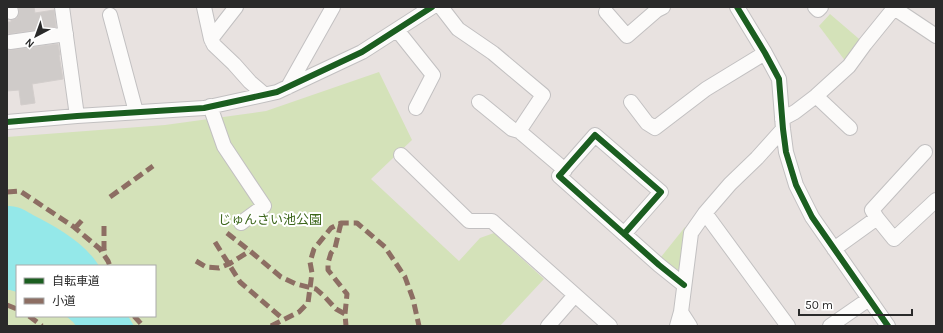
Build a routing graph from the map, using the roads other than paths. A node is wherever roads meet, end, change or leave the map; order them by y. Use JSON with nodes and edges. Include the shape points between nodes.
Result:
{"nodes":[{"id":1,"x":62,"y":7,"type":"edge"},
{"id":2,"x":204,"y":7,"type":"edge"},
{"id":3,"x":236,"y":7,"type":"edge"},
{"id":4,"x":333,"y":7,"type":"edge"},
{"id":5,"x":432,"y":7,"type":"edge"},
{"id":6,"x":441,"y":7,"type":"edge"},
{"id":7,"x":663,"y":7,"type":"edge"},
{"id":8,"x":737,"y":7,"type":"edge"},
{"id":9,"x":815,"y":7,"type":"edge"},
{"id":10,"x":820,"y":7,"type":"edge"},
{"id":11,"x":894,"y":7,"type":"edge"},
{"id":12,"x":606,"y":12,"type":"dead end"},
{"id":13,"x":110,"y":15,"type":"dead end"},
{"id":14,"x":396,"y":30,"type":"junction"},
{"id":15,"x":66,"y":34,"type":"junction"},
{"id":16,"x":936,"y":36,"type":"edge"},
{"id":17,"x":211,"y":39,"type":"junction"},
{"id":18,"x":10,"y":42,"type":"dead end"},
{"id":19,"x":764,"y":54,"type":"junction"},
{"id":20,"x":288,"y":87,"type":"junction"},
{"id":21,"x":264,"y":94,"type":"junction"},
{"id":22,"x":816,"y":96,"type":"junction"},
{"id":23,"x":479,"y":102,"type":"dead end"},
{"id":24,"x":631,"y":102,"type":"dead end"},
{"id":25,"x":210,"y":106,"type":"junction"},
{"id":26,"x":416,"y":108,"type":"dead end"},
{"id":27,"x":136,"y":112,"type":"junction"},
{"id":28,"x":77,"y":116,"type":"junction"},
{"id":29,"x":7,"y":122,"type":"edge"},
{"id":30,"x":782,"y":124,"type":"junction"},
{"id":31,"x":850,"y":128,"type":"dead end"},
{"id":32,"x":519,"y":131,"type":"junction"},
{"id":33,"x":925,"y":152,"type":"dead end"},
{"id":34,"x":401,"y":155,"type":"dead end"},
{"id":35,"x":565,"y":170,"type":"junction"},
{"id":36,"x":936,"y":200,"type":"edge"},
{"id":37,"x":705,"y":213,"type":"junction"},
{"id":38,"x":877,"y":218,"type":"junction"},
{"id":39,"x":241,"y":223,"type":"dead end"},
{"id":40,"x":624,"y":234,"type":"junction"},
{"id":41,"x":834,"y":249,"type":"junction"},
{"id":42,"x":684,"y":285,"type":"junction"},
{"id":43,"x":575,"y":295,"type":"junction"},
{"id":44,"x":869,"y":299,"type":"junction"},
{"id":45,"x":681,"y":312,"type":"junction"},
{"id":46,"x":548,"y":326,"type":"edge"},
{"id":47,"x":610,"y":326,"type":"edge"},
{"id":48,"x":676,"y":326,"type":"edge"},
{"id":49,"x":690,"y":326,"type":"edge"},
{"id":50,"x":788,"y":326,"type":"edge"},
{"id":51,"x":830,"y":326,"type":"edge"},
{"id":52,"x":888,"y":326,"type":"edge"}],
"edges":[{"from":1,"to":15,"type":"street"},
{"from":2,"to":17,"type":"street"},
{"from":3,"to":17,"type":"street"},
{"from":4,"to":20,"type":"street"},
{"from":5,"to":14,"type":"street"},
{"from":6,"to":32,"type":"street","via":[[458,29],[493,53],[543,95]]},
{"from":7,"to":12,"type":"street","via":[[627,36]]},
{"from":8,"to":19,"type":"street"},
{"from":9,"to":10,"type":"street","via":[[818,10]]},
{"from":11,"to":16,"type":"street"},
{"from":11,"to":22,"type":"street","via":[[849,66]]},
{"from":13,"to":27,"type":"street"},
{"from":14,"to":20,"type":"street","via":[[362,52]]},
{"from":14,"to":26,"type":"street","via":[[433,75]]},
{"from":15,"to":18,"type":"street"},
{"from":15,"to":28,"type":"street"},
{"from":17,"to":21,"type":"street","via":[[214,45]]},
{"from":19,"to":24,"type":"street","via":[[706,89],[655,128],[647,124]]},
{"from":19,"to":30,"type":"street","via":[[779,79]]},
{"from":20,"to":21,"type":"street"},
{"from":21,"to":25,"type":"street"},
{"from":22,"to":30,"type":"street"},
{"from":22,"to":31,"type":"street"},
{"from":23,"to":32,"type":"street","via":[[512,129]]},
{"from":25,"to":27,"type":"street"},
{"from":25,"to":39,"type":"street","via":[[224,146],[264,206]]},
{"from":27,"to":28,"type":"street"},
{"from":28,"to":29,"type":"street"},
{"from":30,"to":37,"type":"street","via":[[757,158]]},
{"from":30,"to":41,"type":"street","via":[[786,152],[796,185],[812,217]]},
{"from":32,"to":35,"type":"street"},
{"from":33,"to":38,"type":"street","via":[[872,210]]},
{"from":34,"to":43,"type":"street","via":[[469,221],[492,221]]},
{"from":35,"to":40,"type":"street","via":[[559,176]]},
{"from":35,"to":40,"type":"street","via":[[595,135],[661,192]]},
{"from":36,"to":38,"type":"street","via":[[894,239]]},
{"from":37,"to":42,"type":"street","via":[[691,233]]},
{"from":37,"to":50,"type":"street"},
{"from":38,"to":41,"type":"street"},
{"from":40,"to":42,"type":"street"},
{"from":41,"to":44,"type":"street"},
{"from":42,"to":45,"type":"street"},
{"from":43,"to":46,"type":"street"},
{"from":43,"to":47,"type":"street"},
{"from":44,"to":51,"type":"street"},
{"from":44,"to":52,"type":"street"},
{"from":45,"to":48,"type":"street"},
{"from":45,"to":49,"type":"street"}]}
